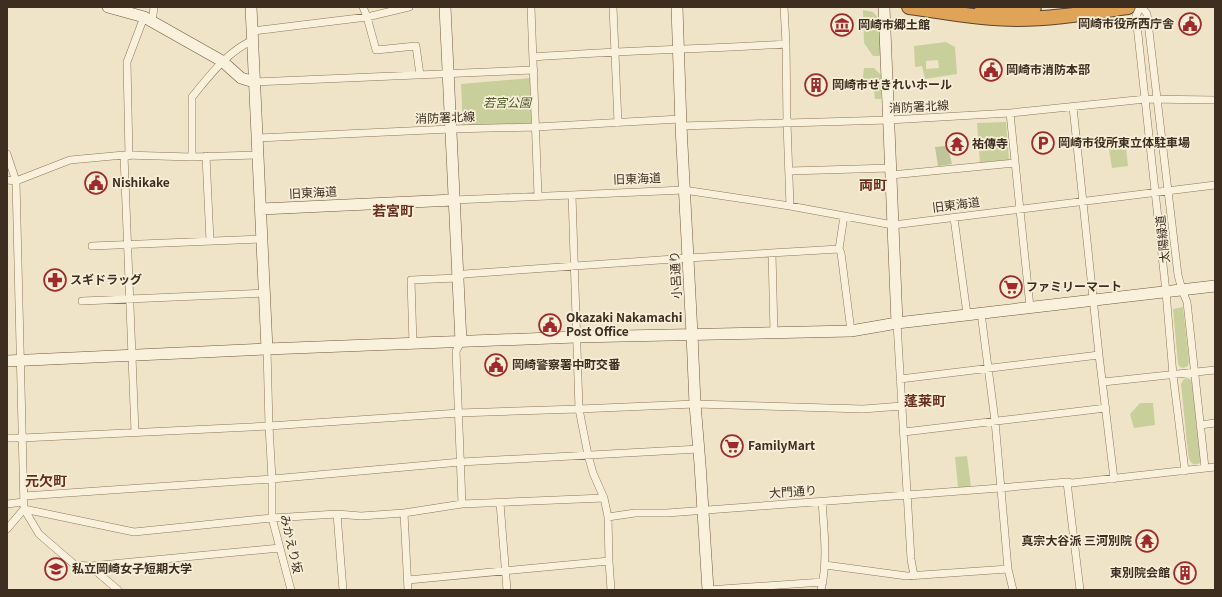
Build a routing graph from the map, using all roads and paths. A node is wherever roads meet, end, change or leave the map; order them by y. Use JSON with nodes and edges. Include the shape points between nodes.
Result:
{"nodes":[{"id":1,"x":108,"y":7,"type":"edge"},
{"id":2,"x":154,"y":7,"type":"edge"},
{"id":3,"x":251,"y":7,"type":"edge"},
{"id":4,"x":363,"y":7,"type":"edge"},
{"id":5,"x":409,"y":7,"type":"edge"},
{"id":6,"x":445,"y":7,"type":"edge"},
{"id":7,"x":531,"y":7,"type":"edge"},
{"id":8,"x":613,"y":7,"type":"edge"},
{"id":9,"x":677,"y":7,"type":"edge"},
{"id":10,"x":784,"y":7,"type":"edge"},
{"id":11,"x":884,"y":7,"type":"edge"},
{"id":12,"x":909,"y":7,"type":"edge"},
{"id":13,"x":982,"y":7,"type":"edge"},
{"id":14,"x":1034,"y":7,"type":"edge"},
{"id":15,"x":1128,"y":7,"type":"edge"},
{"id":16,"x":1141,"y":7,"type":"edge"},
{"id":17,"x":367,"y":16,"type":"junction"},
{"id":18,"x":148,"y":20,"type":"junction"},
{"id":19,"x":253,"y":35,"type":"junction"},
{"id":20,"x":786,"y":44,"type":"junction"},
{"id":21,"x":679,"y":50,"type":"junction"},
{"id":22,"x":614,"y":51,"type":"junction"},
{"id":23,"x":533,"y":57,"type":"junction"},
{"id":24,"x":222,"y":61,"type":"junction"},
{"id":25,"x":534,"y":70,"type":"junction"},
{"id":26,"x":448,"y":73,"type":"junction"},
{"id":27,"x":420,"y":75,"type":"junction"},
{"id":28,"x":254,"y":82,"type":"junction"},
{"id":29,"x":1146,"y":99,"type":"junction"},
{"id":30,"x":1158,"y":100,"type":"junction"},
{"id":31,"x":1215,"y":100,"type":"edge"},
{"id":32,"x":1073,"y":107,"type":"junction"},
{"id":33,"x":1010,"y":113,"type":"junction"},
{"id":34,"x":889,"y":120,"type":"junction"},
{"id":35,"x":618,"y":123,"type":"junction"},
{"id":36,"x":681,"y":123,"type":"junction"},
{"id":37,"x":787,"y":123,"type":"junction"},
{"id":38,"x":536,"y":127,"type":"junction"},
{"id":39,"x":451,"y":129,"type":"junction"},
{"id":40,"x":258,"y":138,"type":"junction"},
{"id":41,"x":7,"y":154,"type":"edge"},
{"id":42,"x":258,"y":155,"type":"junction"},
{"id":43,"x":126,"y":156,"type":"junction"},
{"id":44,"x":206,"y":156,"type":"junction"},
{"id":45,"x":192,"y":157,"type":"junction"},
{"id":46,"x":1015,"y":163,"type":"junction"},
{"id":47,"x":789,"y":171,"type":"junction"},
{"id":48,"x":891,"y":172,"type":"junction"},
{"id":49,"x":7,"y":180,"type":"edge"},
{"id":50,"x":16,"y":181,"type":"junction"},
{"id":51,"x":1215,"y":185,"type":"edge"},
{"id":52,"x":684,"y":190,"type":"junction"},
{"id":53,"x":1169,"y":190,"type":"junction"},
{"id":54,"x":1155,"y":192,"type":"junction"},
{"id":55,"x":572,"y":195,"type":"junction"},
{"id":56,"x":538,"y":196,"type":"junction"},
{"id":57,"x":454,"y":200,"type":"junction"},
{"id":58,"x":1083,"y":202,"type":"junction"},
{"id":59,"x":790,"y":206,"type":"junction"},
{"id":60,"x":261,"y":209,"type":"junction"},
{"id":61,"x":1020,"y":210,"type":"junction"},
{"id":62,"x":844,"y":216,"type":"junction"},
{"id":63,"x":954,"y":218,"type":"junction"},
{"id":64,"x":893,"y":226,"type":"junction"},
{"id":65,"x":262,"y":239,"type":"junction"},
{"id":66,"x":210,"y":241,"type":"junction"},
{"id":67,"x":127,"y":244,"type":"junction"},
{"id":68,"x":92,"y":246,"type":"dead end"},
{"id":69,"x":839,"y":249,"type":"junction"},
{"id":70,"x":772,"y":254,"type":"junction"},
{"id":71,"x":688,"y":258,"type":"junction"},
{"id":72,"x":573,"y":266,"type":"junction"},
{"id":73,"x":457,"y":278,"type":"junction"},
{"id":74,"x":1215,"y":286,"type":"edge"},
{"id":75,"x":1182,"y":290,"type":"junction"},
{"id":76,"x":1166,"y":292,"type":"junction"},
{"id":77,"x":265,"y":293,"type":"junction"},
{"id":78,"x":129,"y":299,"type":"junction"},
{"id":79,"x":1094,"y":300,"type":"junction"},
{"id":80,"x":82,"y":301,"type":"dead end"},
{"id":81,"x":1030,"y":307,"type":"junction"},
{"id":82,"x":981,"y":313,"type":"junction"},
{"id":83,"x":967,"y":314,"type":"junction"},
{"id":84,"x":897,"y":323,"type":"junction"},
{"id":85,"x":851,"y":331,"type":"junction"},
{"id":86,"x":774,"y":333,"type":"junction"},
{"id":87,"x":692,"y":334,"type":"junction"},
{"id":88,"x":576,"y":337,"type":"junction"},
{"id":89,"x":461,"y":342,"type":"junction"},
{"id":90,"x":414,"y":344,"type":"junction"},
{"id":91,"x":267,"y":349,"type":"junction"},
{"id":92,"x":1099,"y":354,"type":"junction"},
{"id":93,"x":132,"y":355,"type":"junction"},
{"id":94,"x":7,"y":361,"type":"edge"},
{"id":95,"x":20,"y":361,"type":"junction"},
{"id":96,"x":988,"y":368,"type":"junction"},
{"id":97,"x":1215,"y":370,"type":"edge"},
{"id":98,"x":1194,"y":372,"type":"junction"},
{"id":99,"x":1173,"y":375,"type":"junction"},
{"id":100,"x":900,"y":379,"type":"junction"},
{"id":101,"x":1103,"y":382,"type":"junction"},
{"id":102,"x":695,"y":404,"type":"junction"},
{"id":103,"x":902,"y":406,"type":"junction"},
{"id":104,"x":1106,"y":408,"type":"junction"},
{"id":105,"x":579,"y":409,"type":"junction"},
{"id":106,"x":459,"y":413,"type":"junction"},
{"id":107,"x":994,"y":421,"type":"junction"},
{"id":108,"x":1215,"y":423,"type":"edge"},
{"id":109,"x":1200,"y":425,"type":"junction"},
{"id":110,"x":269,"y":426,"type":"junction"},
{"id":111,"x":134,"y":432,"type":"junction"},
{"id":112,"x":904,"y":432,"type":"junction"},
{"id":113,"x":7,"y":438,"type":"edge"},
{"id":114,"x":22,"y":438,"type":"junction"},
{"id":115,"x":699,"y":449,"type":"junction"},
{"id":116,"x":588,"y":455,"type":"junction"},
{"id":117,"x":461,"y":462,"type":"junction"},
{"id":118,"x":1215,"y":467,"type":"edge"},
{"id":119,"x":1205,"y":468,"type":"junction"},
{"id":120,"x":1185,"y":471,"type":"junction"},
{"id":121,"x":1114,"y":478,"type":"junction"},
{"id":122,"x":272,"y":479,"type":"junction"},
{"id":123,"x":1067,"y":482,"type":"junction"},
{"id":124,"x":1000,"y":488,"type":"junction"},
{"id":125,"x":907,"y":495,"type":"junction"},
{"id":126,"x":604,"y":498,"type":"junction"},
{"id":127,"x":822,"y":501,"type":"junction"},
{"id":128,"x":24,"y":503,"type":"junction"},
{"id":129,"x":500,"y":503,"type":"junction"},
{"id":130,"x":7,"y":504,"type":"edge"},
{"id":131,"x":462,"y":504,"type":"junction"},
{"id":132,"x":703,"y":510,"type":"junction"},
{"id":133,"x":404,"y":513,"type":"junction"},
{"id":134,"x":337,"y":514,"type":"junction"},
{"id":135,"x":608,"y":517,"type":"junction"},
{"id":136,"x":272,"y":518,"type":"junction"},
{"id":137,"x":7,"y":529,"type":"edge"},
{"id":138,"x":280,"y":548,"type":"junction"},
{"id":139,"x":609,"y":561,"type":"junction"},
{"id":140,"x":825,"y":565,"type":"junction"},
{"id":141,"x":90,"y":566,"type":"junction"},
{"id":142,"x":1008,"y":569,"type":"junction"},
{"id":143,"x":505,"y":570,"type":"junction"},
{"id":144,"x":914,"y":576,"type":"junction"},
{"id":145,"x":408,"y":580,"type":"junction"},
{"id":146,"x":823,"y":582,"type":"junction"},
{"id":147,"x":118,"y":590,"type":"edge"},
{"id":148,"x":291,"y":590,"type":"edge"},
{"id":149,"x":343,"y":590,"type":"edge"},
{"id":150,"x":408,"y":590,"type":"edge"},
{"id":151,"x":507,"y":590,"type":"edge"},
{"id":152,"x":611,"y":590,"type":"edge"},
{"id":153,"x":708,"y":590,"type":"edge"},
{"id":154,"x":821,"y":590,"type":"edge"},
{"id":155,"x":1013,"y":590,"type":"edge"},
{"id":156,"x":1080,"y":590,"type":"edge"}],
"edges":[{"from":1,"to":18,"type":"street"},
{"from":2,"to":18,"type":"street"},
{"from":3,"to":19,"type":"street"},
{"from":4,"to":17,"type":"street"},
{"from":5,"to":17,"type":"street"},
{"from":6,"to":26,"type":"street"},
{"from":7,"to":23,"type":"street"},
{"from":8,"to":22,"type":"street"},
{"from":9,"to":21,"type":"street","name":"小呂通り"},
{"from":10,"to":20,"type":"street"},
{"from":11,"to":34,"type":"street"},
{"from":12,"to":15,"type":"highway","via":[[990,18],[1019,19]]},
{"from":13,"to":14,"type":"highway"},
{"from":16,"to":29,"type":"street","name":"太陽緑道","via":[[1136,16]]},
{"from":16,"to":30,"type":"street","name":"太陽緑道","via":[[1148,14]]},
{"from":17,"to":19,"type":"street"},
{"from":17,"to":27,"type":"street","via":[[376,50],[416,46]]},
{"from":18,"to":24,"type":"street"},
{"from":18,"to":43,"type":"street","via":[[126,62]]},
{"from":19,"to":24,"type":"street"},
{"from":19,"to":28,"type":"street"},
{"from":20,"to":21,"type":"street"},
{"from":20,"to":37,"type":"street"},
{"from":21,"to":22,"type":"street"},
{"from":21,"to":36,"type":"street","name":"小呂通り"},
{"from":22,"to":23,"type":"street"},
{"from":22,"to":35,"type":"street"},
{"from":23,"to":25,"type":"street"},
{"from":24,"to":28,"type":"street","via":[[241,78]]},
{"from":24,"to":45,"type":"street","via":[[192,97]]},
{"from":25,"to":26,"type":"street"},
{"from":25,"to":38,"type":"street"},
{"from":26,"to":27,"type":"street"},
{"from":26,"to":39,"type":"street"},
{"from":27,"to":28,"type":"street"},
{"from":28,"to":40,"type":"street"},
{"from":29,"to":30,"type":"street","name":"消防署北線"},
{"from":29,"to":32,"type":"street","name":"消防署北線"},
{"from":29,"to":54,"type":"street","name":"太陽緑道"},
{"from":30,"to":31,"type":"street","name":"消防署北線"},
{"from":30,"to":53,"type":"street","name":"太陽緑道"},
{"from":32,"to":33,"type":"street","name":"消防署北線"},
{"from":32,"to":58,"type":"street"},
{"from":33,"to":34,"type":"street","name":"消防署北線"},
{"from":33,"to":46,"type":"street"},
{"from":34,"to":37,"type":"street","name":"消防署北線"},
{"from":34,"to":48,"type":"street"},
{"from":35,"to":36,"type":"street","name":"消防署北線"},
{"from":35,"to":38,"type":"street","name":"消防署北線"},
{"from":36,"to":37,"type":"street","name":"消防署北線"},
{"from":36,"to":52,"type":"street","name":"小呂通り"},
{"from":37,"to":47,"type":"street"},
{"from":38,"to":39,"type":"street","name":"消防署北線"},
{"from":38,"to":56,"type":"street"},
{"from":39,"to":40,"type":"street","name":"消防署北線"},
{"from":39,"to":57,"type":"street"},
{"from":40,"to":42,"type":"street"},
{"from":41,"to":50,"type":"street"},
{"from":42,"to":44,"type":"street"},
{"from":42,"to":60,"type":"street"},
{"from":43,"to":45,"type":"street"},
{"from":43,"to":50,"type":"street","via":[[70,160]]},
{"from":43,"to":67,"type":"street"},
{"from":44,"to":45,"type":"street"},
{"from":44,"to":66,"type":"street"},
{"from":46,"to":48,"type":"street"},
{"from":46,"to":61,"type":"street"},
{"from":47,"to":48,"type":"street"},
{"from":47,"to":59,"type":"street"},
{"from":48,"to":64,"type":"street"},
{"from":49,"to":50,"type":"street"},
{"from":50,"to":95,"type":"street"},
{"from":51,"to":53,"type":"street","name":"旧東海道"},
{"from":52,"to":55,"type":"street","name":"旧東海道"},
{"from":52,"to":59,"type":"street","name":"旧東海道"},
{"from":52,"to":71,"type":"street","name":"小呂通り"},
{"from":53,"to":54,"type":"street","name":"旧東海道"},
{"from":53,"to":75,"type":"street","name":"太陽緑道","via":[[1178,275]]},
{"from":54,"to":58,"type":"street","name":"旧東海道"},
{"from":54,"to":76,"type":"street","name":"太陽緑道"},
{"from":55,"to":56,"type":"street","name":"旧東海道"},
{"from":55,"to":72,"type":"street"},
{"from":56,"to":57,"type":"street","name":"旧東海道"},
{"from":57,"to":60,"type":"street","name":"旧東海道"},
{"from":57,"to":73,"type":"street"},
{"from":58,"to":61,"type":"street","name":"旧東海道"},
{"from":58,"to":79,"type":"street"},
{"from":59,"to":62,"type":"street","name":"旧東海道"},
{"from":60,"to":65,"type":"street"},
{"from":61,"to":63,"type":"street","name":"旧東海道"},
{"from":61,"to":81,"type":"street"},
{"from":62,"to":64,"type":"street","name":"旧東海道"},
{"from":62,"to":69,"type":"street"},
{"from":63,"to":64,"type":"street","name":"旧東海道"},
{"from":63,"to":83,"type":"street"},
{"from":64,"to":84,"type":"street"},
{"from":65,"to":66,"type":"street"},
{"from":65,"to":77,"type":"street"},
{"from":66,"to":67,"type":"street"},
{"from":67,"to":68,"type":"street"},
{"from":67,"to":78,"type":"street"},
{"from":69,"to":70,"type":"street"},
{"from":69,"to":85,"type":"street"},
{"from":70,"to":71,"type":"street"},
{"from":70,"to":86,"type":"street"},
{"from":71,"to":72,"type":"street"},
{"from":71,"to":87,"type":"street","name":"小呂通り"},
{"from":72,"to":73,"type":"street","via":[[464,274]]},
{"from":72,"to":88,"type":"street"},
{"from":73,"to":89,"type":"street"},
{"from":73,"to":90,"type":"street","via":[[411,280]]},
{"from":74,"to":75,"type":"street"},
{"from":75,"to":76,"type":"street"},
{"from":75,"to":98,"type":"street","name":"太陽緑道","via":[[1187,302]]},
{"from":76,"to":79,"type":"street"},
{"from":76,"to":99,"type":"street","name":"太陽緑道"},
{"from":77,"to":78,"type":"street"},
{"from":77,"to":91,"type":"street"},
{"from":78,"to":80,"type":"street"},
{"from":78,"to":93,"type":"street"},
{"from":79,"to":81,"type":"street"},
{"from":79,"to":92,"type":"street"},
{"from":81,"to":82,"type":"street"},
{"from":82,"to":83,"type":"street"},
{"from":82,"to":96,"type":"street"},
{"from":83,"to":84,"type":"street"},
{"from":84,"to":85,"type":"street"},
{"from":84,"to":100,"type":"street"},
{"from":85,"to":86,"type":"street"},
{"from":86,"to":87,"type":"street"},
{"from":87,"to":88,"type":"street"},
{"from":87,"to":102,"type":"street","name":"小呂通り"},
{"from":88,"to":89,"type":"street"},
{"from":88,"to":105,"type":"street"},
{"from":89,"to":90,"type":"street"},
{"from":89,"to":106,"type":"street","via":[[456,351]]},
{"from":90,"to":91,"type":"street"},
{"from":91,"to":93,"type":"street"},
{"from":91,"to":110,"type":"street","name":"みかえり坂"},
{"from":92,"to":96,"type":"street"},
{"from":92,"to":101,"type":"street"},
{"from":93,"to":95,"type":"street"},
{"from":93,"to":111,"type":"street"},
{"from":94,"to":95,"type":"street"},
{"from":95,"to":114,"type":"street"},
{"from":96,"to":100,"type":"street"},
{"from":96,"to":107,"type":"street"},
{"from":97,"to":98,"type":"street"},
{"from":98,"to":99,"type":"street"},
{"from":98,"to":109,"type":"street","name":"太陽緑道"},
{"from":99,"to":101,"type":"street"},
{"from":99,"to":120,"type":"street","name":"太陽緑道"},
{"from":100,"to":103,"type":"street"},
{"from":101,"to":104,"type":"street"},
{"from":102,"to":103,"type":"street","via":[[863,409]]},
{"from":102,"to":105,"type":"street"},
{"from":102,"to":115,"type":"street","name":"小呂通り"},
{"from":103,"to":112,"type":"street"},
{"from":104,"to":107,"type":"street"},
{"from":104,"to":121,"type":"street"},
{"from":105,"to":106,"type":"street"},
{"from":105,"to":116,"type":"street"},
{"from":106,"to":110,"type":"street"},
{"from":106,"to":117,"type":"street"},
{"from":107,"to":112,"type":"street"},
{"from":107,"to":124,"type":"street"},
{"from":108,"to":109,"type":"street"},
{"from":109,"to":119,"type":"street","name":"太陽緑道"},
{"from":110,"to":111,"type":"street"},
{"from":110,"to":122,"type":"street","name":"みかえり坂"},
{"from":111,"to":114,"type":"street"},
{"from":112,"to":125,"type":"street"},
{"from":113,"to":114,"type":"street"},
{"from":114,"to":128,"type":"street"},
{"from":115,"to":116,"type":"street"},
{"from":115,"to":132,"type":"street","name":"小呂通り"},
{"from":116,"to":117,"type":"street"},
{"from":116,"to":126,"type":"street"},
{"from":117,"to":122,"type":"street"},
{"from":117,"to":131,"type":"street"},
{"from":118,"to":119,"type":"street","name":"大門通り"},
{"from":119,"to":120,"type":"street","name":"大門通り"},
{"from":120,"to":121,"type":"street","name":"大門通り"},
{"from":121,"to":123,"type":"street","name":"大門通り"},
{"from":122,"to":128,"type":"street"},
{"from":122,"to":136,"type":"street","name":"みかえり坂"},
{"from":123,"to":124,"type":"street","name":"大門通り"},
{"from":123,"to":156,"type":"street"},
{"from":124,"to":125,"type":"street","name":"大門通り"},
{"from":124,"to":142,"type":"street"},
{"from":125,"to":127,"type":"street","name":"大門通り"},
{"from":125,"to":144,"type":"street","via":[[910,559]]},
{"from":126,"to":129,"type":"street"},
{"from":126,"to":135,"type":"street"},
{"from":127,"to":132,"type":"street","name":"大門通り"},
{"from":127,"to":140,"type":"street"},
{"from":128,"to":130,"type":"street"},
{"from":128,"to":136,"type":"street","via":[[134,532]]},
{"from":128,"to":137,"type":"street"},
{"from":128,"to":141,"type":"street","via":[[39,534],[75,565]]},
{"from":129,"to":131,"type":"street"},
{"from":129,"to":143,"type":"street"},
{"from":131,"to":133,"type":"street"},
{"from":132,"to":135,"type":"street","name":"大門通り","via":[[635,513]]},
{"from":132,"to":153,"type":"street","name":"小呂通り"},
{"from":133,"to":134,"type":"street","via":[[361,516]]},
{"from":133,"to":145,"type":"street"},
{"from":134,"to":136,"type":"street"},
{"from":134,"to":149,"type":"street"},
{"from":135,"to":139,"type":"street"},
{"from":136,"to":138,"type":"street","name":"みかえり坂"},
{"from":138,"to":141,"type":"street"},
{"from":138,"to":148,"type":"street","name":"みかえり坂"},
{"from":139,"to":143,"type":"street"},
{"from":139,"to":152,"type":"street"},
{"from":140,"to":144,"type":"street"},
{"from":140,"to":146,"type":"street"},
{"from":141,"to":147,"type":"street"},
{"from":142,"to":144,"type":"street"},
{"from":142,"to":155,"type":"street"},
{"from":143,"to":145,"type":"street"},
{"from":143,"to":151,"type":"street"},
{"from":145,"to":150,"type":"street"},
{"from":146,"to":153,"type":"street"},
{"from":146,"to":154,"type":"street"}]}
